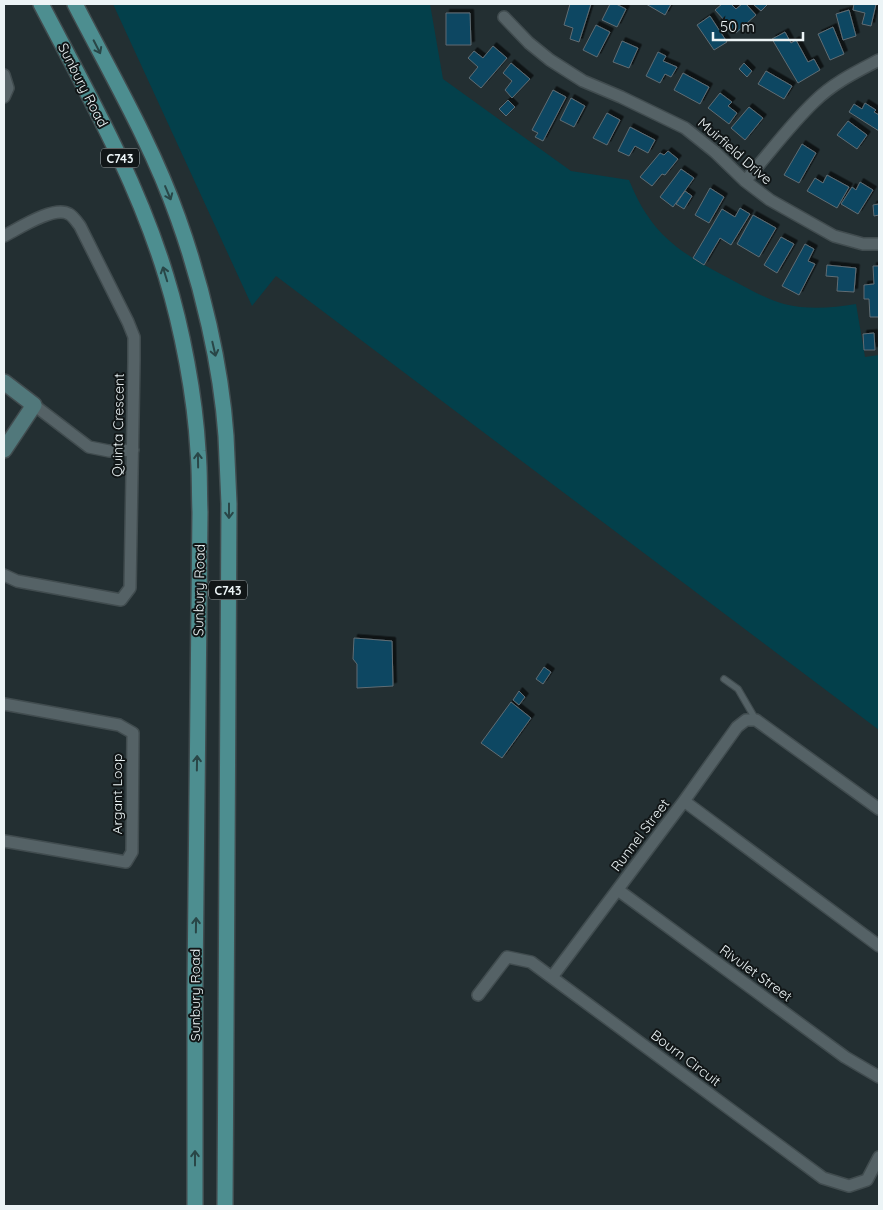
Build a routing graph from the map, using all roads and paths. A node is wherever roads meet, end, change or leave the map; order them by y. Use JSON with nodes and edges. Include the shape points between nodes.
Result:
{"nodes":[{"id":1,"x":41,"y":4,"type":"edge"},
{"id":2,"x":75,"y":4,"type":"edge"},
{"id":3,"x":504,"y":17,"type":"dead end"},
{"id":4,"x":879,"y":60,"type":"edge"},
{"id":5,"x":4,"y":75,"type":"edge"},
{"id":6,"x":4,"y":97,"type":"edge"},
{"id":7,"x":746,"y":181,"type":"junction"},
{"id":8,"x":4,"y":236,"type":"edge"},
{"id":9,"x":879,"y":244,"type":"edge"},
{"id":10,"x":4,"y":382,"type":"edge"},
{"id":11,"x":34,"y":405,"type":"junction"},
{"id":12,"x":4,"y":450,"type":"edge"},
{"id":13,"x":133,"y":450,"type":"junction"},
{"id":14,"x":4,"y":575,"type":"edge"},
{"id":15,"x":724,"y":679,"type":"dead end"},
{"id":16,"x":4,"y":704,"type":"edge"},
{"id":17,"x":756,"y":720,"type":"junction"},
{"id":18,"x":684,"y":801,"type":"junction"},
{"id":19,"x":879,"y":809,"type":"edge"},
{"id":20,"x":4,"y":841,"type":"edge"},
{"id":21,"x":618,"y":890,"type":"junction"},
{"id":22,"x":879,"y":946,"type":"edge"},
{"id":23,"x":552,"y":977,"type":"junction"},
{"id":24,"x":478,"y":995,"type":"dead end"},
{"id":25,"x":879,"y":1077,"type":"edge"},
{"id":26,"x":879,"y":1157,"type":"edge"},
{"id":27,"x":195,"y":1206,"type":"edge"},
{"id":28,"x":225,"y":1206,"type":"edge"}],
"edges":[{"from":27,"to":1,"type":"main road","name":"Sunbury Road","number":"C743","one_way":true,"via":[[198,450],[178,322],[163,267],[114,146]]},
{"from":2,"to":28,"type":"main road","name":"Sunbury Road","number":"C743","one_way":true,"via":[[152,156],[178,218],[202,296],[214,350],[226,434],[229,504]]},
{"from":3,"to":7,"type":"street","name":"Muirfield Drive","via":[[529,43],[583,81],[686,128]]},
{"from":4,"to":7,"type":"street","via":[[853,73],[814,102]]},
{"from":5,"to":6,"type":"street","via":[[8,88]]},
{"from":7,"to":9,"type":"street","name":"Muirfield Drive","via":[[770,200],[834,236],[863,244]]},
{"from":8,"to":13,"type":"street","name":"Quinta Crescent","via":[[58,211],[70,214],[80,226],[134,337]]},
{"from":10,"to":11,"type":"street"},
{"from":11,"to":12,"type":"street"},
{"from":11,"to":13,"type":"street","via":[[89,447],[109,451]]},
{"from":13,"to":14,"type":"street","name":"Quinta Crescent","via":[[130,588],[121,600],[17,581]]},
{"from":15,"to":17,"type":"lane","via":[[738,689]]},
{"from":16,"to":20,"type":"street","name":"Argant Loop","via":[[119,725],[133,733],[132,852],[126,862]]},
{"from":17,"to":18,"type":"street","name":"Runnel Street","via":[[746,720],[737,727]]},
{"from":17,"to":19,"type":"street"},
{"from":18,"to":21,"type":"street","name":"Runnel Street"},
{"from":18,"to":22,"type":"street"},
{"from":21,"to":23,"type":"street","name":"Runnel Street"},
{"from":21,"to":25,"type":"street","name":"Rivulet Street","via":[[845,1057]]},
{"from":23,"to":24,"type":"street","name":"Bourn Circuit","via":[[531,962],[507,957]]},
{"from":23,"to":26,"type":"street","name":"Bourn Circuit","via":[[823,1178],[849,1186],[867,1180]]}]}
